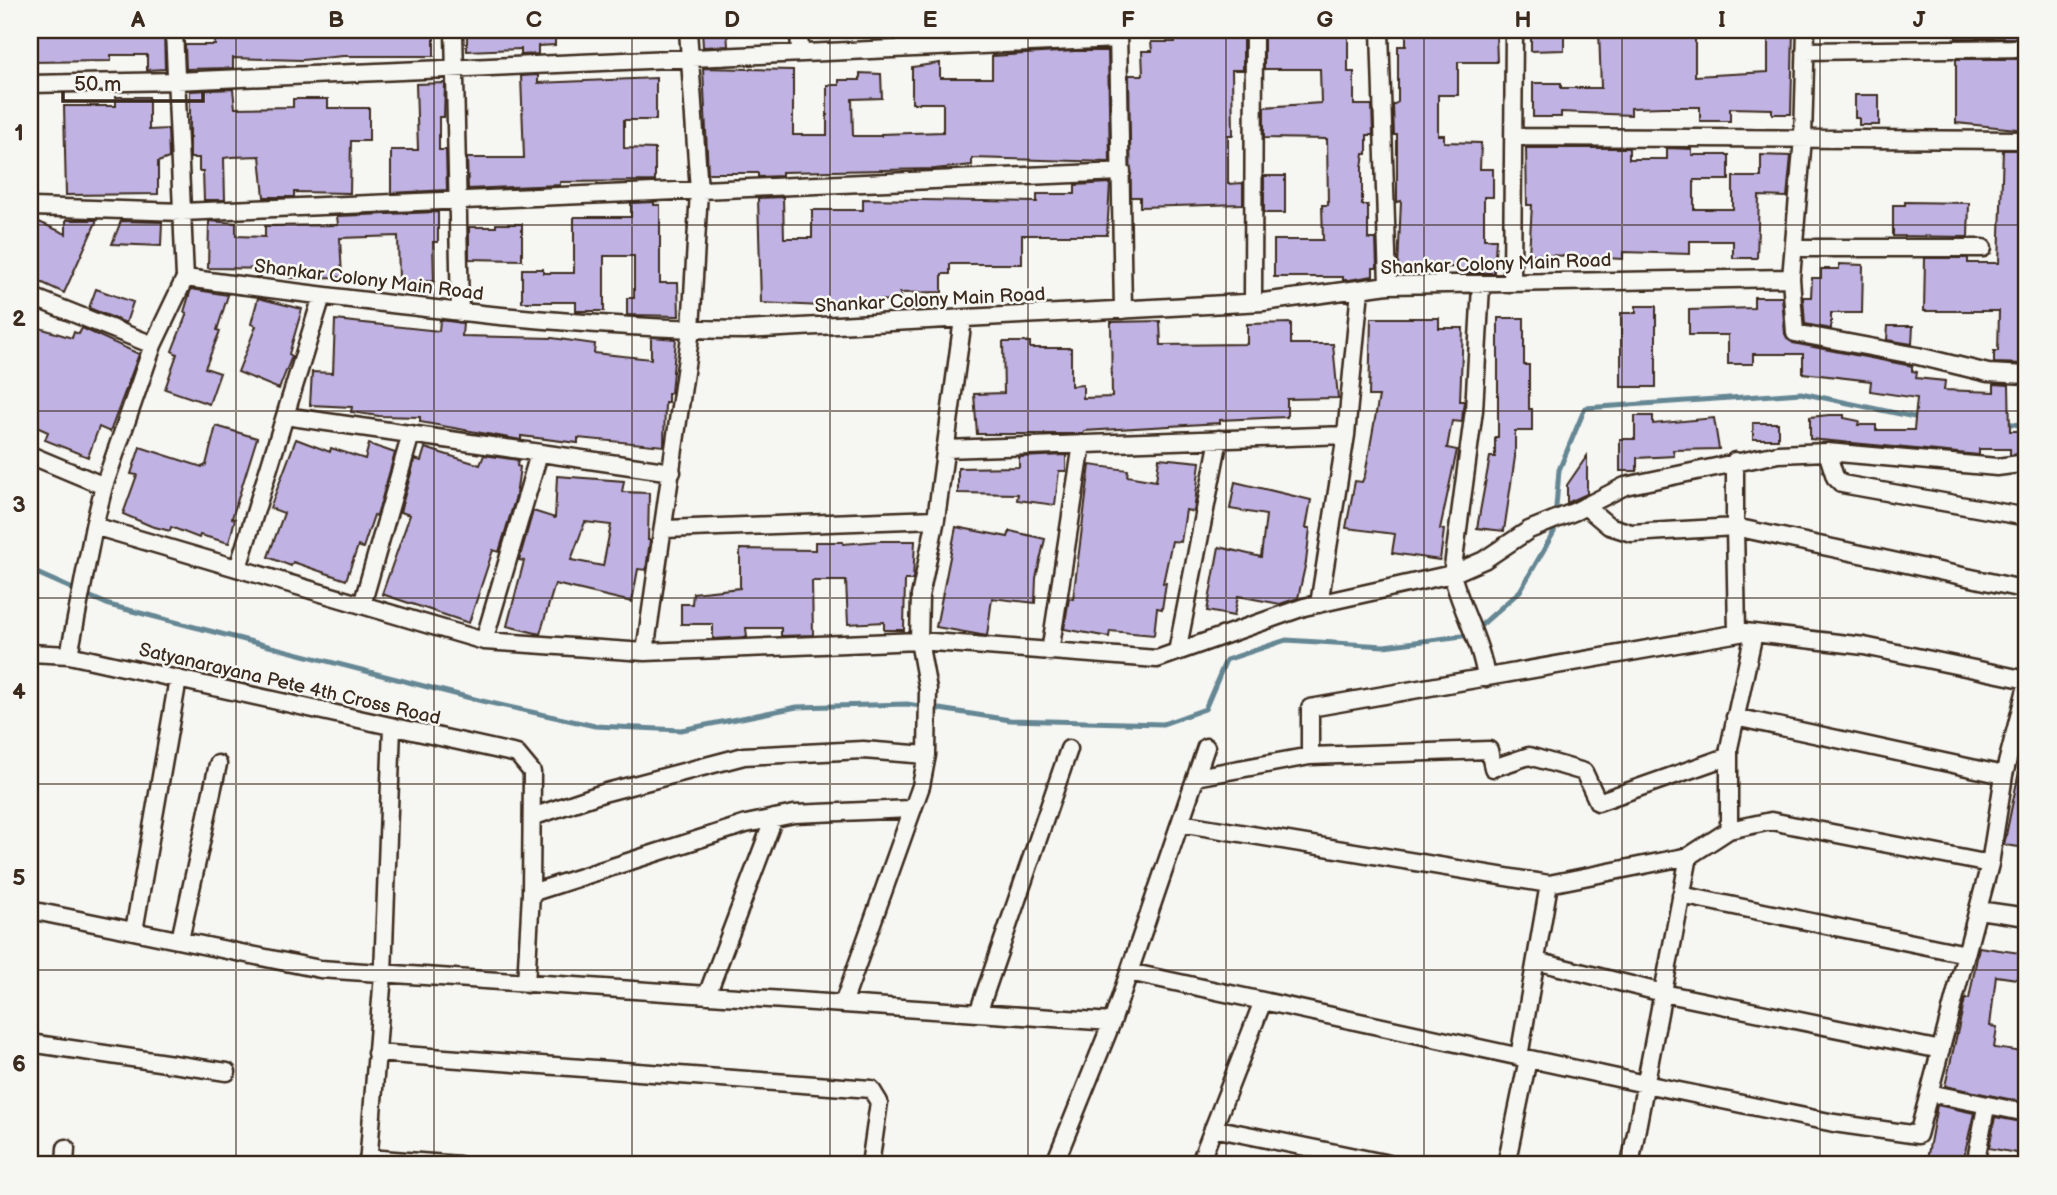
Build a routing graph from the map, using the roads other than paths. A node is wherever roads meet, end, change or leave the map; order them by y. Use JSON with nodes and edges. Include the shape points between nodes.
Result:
{"nodes":[{"id":1,"x":174,"y":30,"type":"edge"},
{"id":2,"x":454,"y":30,"type":"edge"},
{"id":3,"x":688,"y":30,"type":"edge"},
{"id":4,"x":799,"y":30,"type":"edge"},
{"id":5,"x":1254,"y":30,"type":"edge"},
{"id":6,"x":1380,"y":30,"type":"edge"},
{"id":7,"x":1514,"y":30,"type":"edge"},
{"id":8,"x":1805,"y":30,"type":"edge"},
{"id":9,"x":1118,"y":34,"type":"edge"},
{"id":10,"x":998,"y":37,"type":"edge"},
{"id":11,"x":2027,"y":48,"type":"edge"},
{"id":12,"x":1805,"y":51,"type":"junction"},
{"id":13,"x":800,"y":53,"type":"junction"},
{"id":14,"x":690,"y":58,"type":"junction"},
{"id":15,"x":456,"y":68,"type":"junction"},
{"id":16,"x":176,"y":81,"type":"junction"},
{"id":17,"x":30,"y":84,"type":"edge"},
{"id":18,"x":1515,"y":137,"type":"junction"},
{"id":19,"x":1803,"y":138,"type":"junction"},
{"id":20,"x":2027,"y":140,"type":"edge"},
{"id":21,"x":1122,"y":172,"type":"junction"},
{"id":22,"x":699,"y":191,"type":"junction"},
{"id":23,"x":460,"y":201,"type":"junction"},
{"id":24,"x":33,"y":207,"type":"dead end"},
{"id":25,"x":182,"y":212,"type":"junction"},
{"id":26,"x":1794,"y":248,"type":"junction"},
{"id":27,"x":1983,"y":248,"type":"dead end"},
{"id":28,"x":185,"y":278,"type":"junction"},
{"id":29,"x":1791,"y":278,"type":"junction"},
{"id":30,"x":1512,"y":282,"type":"junction"},
{"id":31,"x":1388,"y":285,"type":"junction"},
{"id":32,"x":1481,"y":286,"type":"junction"},
{"id":33,"x":1360,"y":290,"type":"junction"},
{"id":34,"x":30,"y":296,"type":"edge"},
{"id":35,"x":322,"y":296,"type":"junction"},
{"id":36,"x":1253,"y":301,"type":"junction"},
{"id":37,"x":1123,"y":310,"type":"junction"},
{"id":38,"x":460,"y":313,"type":"junction"},
{"id":39,"x":963,"y":319,"type":"junction"},
{"id":40,"x":691,"y":330,"type":"junction"},
{"id":41,"x":153,"y":345,"type":"junction"},
{"id":42,"x":2027,"y":375,"type":"edge"},
{"id":43,"x":285,"y":416,"type":"junction"},
{"id":44,"x":411,"y":434,"type":"junction"},
{"id":45,"x":1346,"y":435,"type":"junction"},
{"id":46,"x":1219,"y":439,"type":"junction"},
{"id":47,"x":1082,"y":444,"type":"junction"},
{"id":48,"x":945,"y":449,"type":"junction"},
{"id":49,"x":1827,"y":452,"type":"junction"},
{"id":50,"x":538,"y":454,"type":"junction"},
{"id":51,"x":30,"y":455,"type":"edge"},
{"id":52,"x":1735,"y":461,"type":"junction"},
{"id":53,"x":2027,"y":463,"type":"edge"},
{"id":54,"x":672,"y":472,"type":"junction"},
{"id":55,"x":104,"y":486,"type":"junction"},
{"id":56,"x":1581,"y":509,"type":"junction"},
{"id":57,"x":2027,"y":517,"type":"edge"},
{"id":58,"x":936,"y":519,"type":"junction"},
{"id":59,"x":94,"y":526,"type":"junction"},
{"id":60,"x":1735,"y":527,"type":"junction"},
{"id":61,"x":665,"y":529,"type":"junction"},
{"id":62,"x":238,"y":568,"type":"junction"},
{"id":63,"x":1452,"y":574,"type":"junction"},
{"id":64,"x":2027,"y":590,"type":"edge"},
{"id":65,"x":1319,"y":604,"type":"junction"},
{"id":66,"x":362,"y":605,"type":"junction"},
{"id":67,"x":1737,"y":633,"type":"junction"},
{"id":68,"x":1754,"y":633,"type":"junction"},
{"id":69,"x":484,"y":641,"type":"junction"},
{"id":70,"x":919,"y":641,"type":"junction"},
{"id":71,"x":645,"y":652,"type":"junction"},
{"id":72,"x":1050,"y":652,"type":"junction"},
{"id":73,"x":1177,"y":652,"type":"junction"},
{"id":74,"x":30,"y":653,"type":"edge"},
{"id":75,"x":69,"y":655,"type":"junction"},
{"id":76,"x":1486,"y":678,"type":"junction"},
{"id":77,"x":178,"y":679,"type":"junction"},
{"id":78,"x":2027,"y":680,"type":"edge"},
{"id":79,"x":2027,"y":685,"type":"edge"},
{"id":80,"x":1735,"y":717,"type":"junction"},
{"id":81,"x":391,"y":727,"type":"junction"},
{"id":82,"x":1206,"y":747,"type":"dead end"},
{"id":83,"x":1069,"y":749,"type":"dead end"},
{"id":84,"x":927,"y":755,"type":"junction"},
{"id":85,"x":1310,"y":755,"type":"junction"},
{"id":86,"x":1728,"y":755,"type":"junction"},
{"id":87,"x":218,"y":764,"type":"dead end"},
{"id":88,"x":2004,"y":775,"type":"junction"},
{"id":89,"x":1196,"y":777,"type":"junction"},
{"id":90,"x":912,"y":809,"type":"junction"},
{"id":91,"x":532,"y":817,"type":"junction"},
{"id":92,"x":774,"y":818,"type":"junction"},
{"id":93,"x":1180,"y":823,"type":"junction"},
{"id":94,"x":1728,"y":830,"type":"junction"},
{"id":95,"x":1689,"y":856,"type":"junction"},
{"id":96,"x":1990,"y":864,"type":"junction"},
{"id":97,"x":1549,"y":884,"type":"junction"},
{"id":98,"x":531,"y":892,"type":"junction"},
{"id":99,"x":1681,"y":895,"type":"junction"},
{"id":100,"x":1978,"y":910,"type":"junction"},
{"id":101,"x":30,"y":911,"type":"edge"},
{"id":102,"x":2027,"y":917,"type":"edge"},
{"id":103,"x":134,"y":931,"type":"junction"},
{"id":104,"x":180,"y":940,"type":"junction"},
{"id":105,"x":1966,"y":954,"type":"junction"},
{"id":106,"x":1535,"y":961,"type":"junction"},
{"id":107,"x":1129,"y":972,"type":"junction"},
{"id":108,"x":383,"y":974,"type":"junction"},
{"id":109,"x":526,"y":984,"type":"junction"},
{"id":110,"x":1662,"y":993,"type":"junction"},
{"id":111,"x":707,"y":995,"type":"junction"},
{"id":112,"x":1263,"y":1001,"type":"junction"},
{"id":113,"x":843,"y":1004,"type":"junction"},
{"id":114,"x":978,"y":1013,"type":"junction"},
{"id":115,"x":1112,"y":1022,"type":"junction"},
{"id":116,"x":30,"y":1042,"type":"edge"},
{"id":117,"x":1941,"y":1051,"type":"junction"},
{"id":118,"x":376,"y":1053,"type":"junction"},
{"id":119,"x":1523,"y":1058,"type":"junction"},
{"id":120,"x":227,"y":1072,"type":"dead end"},
{"id":121,"x":1645,"y":1084,"type":"junction"},
{"id":122,"x":1929,"y":1093,"type":"junction"},
{"id":123,"x":1986,"y":1107,"type":"junction"},
{"id":124,"x":2027,"y":1113,"type":"edge"},
{"id":125,"x":1213,"y":1128,"type":"junction"},
{"id":126,"x":66,"y":1148,"type":"dead end"},
{"id":127,"x":368,"y":1161,"type":"edge"},
{"id":128,"x":1356,"y":1161,"type":"edge"},
{"id":129,"x":65,"y":1165,"type":"edge"},
{"id":130,"x":459,"y":1165,"type":"edge"},
{"id":131,"x":870,"y":1165,"type":"edge"},
{"id":132,"x":1054,"y":1165,"type":"edge"},
{"id":133,"x":1199,"y":1165,"type":"edge"},
{"id":134,"x":1394,"y":1165,"type":"edge"},
{"id":135,"x":1506,"y":1165,"type":"edge"},
{"id":136,"x":1630,"y":1165,"type":"edge"},
{"id":137,"x":1975,"y":1165,"type":"edge"}],
"edges":[{"from":1,"to":16,"type":"street"},
{"from":2,"to":15,"type":"street"},
{"from":3,"to":14,"type":"street"},
{"from":4,"to":13,"type":"street"},
{"from":5,"to":36,"type":"street"},
{"from":6,"to":31,"type":"street"},
{"from":7,"to":18,"type":"street"},
{"from":8,"to":12,"type":"street"},
{"from":9,"to":10,"type":"street"},
{"from":9,"to":21,"type":"street"},
{"from":10,"to":13,"type":"street"},
{"from":11,"to":12,"type":"street"},
{"from":12,"to":19,"type":"street"},
{"from":13,"to":14,"type":"street"},
{"from":14,"to":15,"type":"street"},
{"from":14,"to":22,"type":"street"},
{"from":15,"to":16,"type":"street"},
{"from":15,"to":23,"type":"street"},
{"from":16,"to":17,"type":"street"},
{"from":16,"to":25,"type":"street"},
{"from":18,"to":19,"type":"street"},
{"from":18,"to":30,"type":"street"},
{"from":19,"to":20,"type":"street"},
{"from":19,"to":26,"type":"street"},
{"from":21,"to":22,"type":"street"},
{"from":21,"to":37,"type":"street"},
{"from":22,"to":23,"type":"street"},
{"from":22,"to":40,"type":"street"},
{"from":23,"to":25,"type":"street"},
{"from":23,"to":38,"type":"street"},
{"from":24,"to":25,"type":"street"},
{"from":25,"to":28,"type":"street"},
{"from":26,"to":27,"type":"street"},
{"from":26,"to":29,"type":"street"},
{"from":28,"to":35,"type":"street","name":"Shankar Colony Main Road"},
{"from":28,"to":41,"type":"street"},
{"from":29,"to":30,"type":"street","name":"Shankar Colony Main Road"},
{"from":29,"to":42,"type":"street","via":[[1795,333],[1988,373]]},
{"from":30,"to":32,"type":"street","name":"Shankar Colony Main Road"},
{"from":31,"to":32,"type":"street","name":"Shankar Colony Main Road"},
{"from":31,"to":33,"type":"street","name":"Shankar Colony Main Road"},
{"from":32,"to":63,"type":"street","via":[[1474,410]]},
{"from":33,"to":36,"type":"street","name":"Shankar Colony Main Road"},
{"from":33,"to":45,"type":"street"},
{"from":34,"to":41,"type":"street"},
{"from":35,"to":38,"type":"street","name":"Shankar Colony Main Road"},
{"from":35,"to":43,"type":"street"},
{"from":36,"to":37,"type":"street","name":"Shankar Colony Main Road"},
{"from":37,"to":39,"type":"street","name":"Shankar Colony Main Road"},
{"from":38,"to":40,"type":"street","name":"Shankar Colony Main Road"},
{"from":39,"to":40,"type":"street","name":"Shankar Colony Main Road"},
{"from":39,"to":48,"type":"street"},
{"from":40,"to":54,"type":"street"},
{"from":41,"to":55,"type":"street"},
{"from":43,"to":44,"type":"street"},
{"from":43,"to":62,"type":"street"},
{"from":44,"to":50,"type":"street"},
{"from":44,"to":66,"type":"street"},
{"from":45,"to":46,"type":"street"},
{"from":45,"to":65,"type":"street"},
{"from":46,"to":47,"type":"street"},
{"from":46,"to":73,"type":"street"},
{"from":47,"to":48,"type":"street"},
{"from":47,"to":72,"type":"street"},
{"from":48,"to":58,"type":"street"},
{"from":49,"to":52,"type":"street"},
{"from":49,"to":53,"type":"street","via":[[1997,467]]},
{"from":49,"to":57,"type":"street","via":[[1842,484]]},
{"from":50,"to":54,"type":"street"},
{"from":50,"to":69,"type":"street"},
{"from":51,"to":55,"type":"street"},
{"from":52,"to":56,"type":"street","via":[[1625,486]]},
{"from":52,"to":60,"type":"street"},
{"from":54,"to":61,"type":"street"},
{"from":55,"to":59,"type":"street"},
{"from":56,"to":60,"type":"street","via":[[1631,533]]},
{"from":56,"to":63,"type":"street","via":[[1529,530],[1484,560]]},
{"from":58,"to":61,"type":"street"},
{"from":58,"to":70,"type":"street","via":[[920,596]]},
{"from":59,"to":62,"type":"street"},
{"from":59,"to":75,"type":"street"},
{"from":60,"to":64,"type":"street"},
{"from":60,"to":67,"type":"street"},
{"from":61,"to":71,"type":"street"},
{"from":62,"to":66,"type":"street"},
{"from":63,"to":65,"type":"street"},
{"from":63,"to":76,"type":"street","via":[[1478,640]]},
{"from":65,"to":73,"type":"street"},
{"from":66,"to":69,"type":"street"},
{"from":67,"to":68,"type":"street"},
{"from":67,"to":76,"type":"street"},
{"from":68,"to":78,"type":"street","via":[[1864,646]]},
{"from":68,"to":80,"type":"street"},
{"from":69,"to":71,"type":"street"},
{"from":70,"to":71,"type":"street"},
{"from":70,"to":72,"type":"street"},
{"from":70,"to":84,"type":"street","via":[[928,691]]},
{"from":72,"to":73,"type":"street","via":[[1157,659]]},
{"from":74,"to":75,"type":"street","name":"Satyanarayana Pete 4th Cross Road"},
{"from":75,"to":77,"type":"street","name":"Satyanarayana Pete 4th Cross Road"},
{"from":76,"to":85,"type":"street","via":[[1310,708]]},
{"from":77,"to":81,"type":"street","name":"Satyanarayana Pete 4th Cross Road"},
{"from":77,"to":103,"type":"street"},
{"from":79,"to":88,"type":"street"},
{"from":80,"to":86,"type":"street"},
{"from":80,"to":88,"type":"street"},
{"from":81,"to":91,"type":"street","name":"Satyanarayana Pete 4th Cross Road","via":[[517,754],[532,772]]},
{"from":81,"to":108,"type":"street"},
{"from":82,"to":89,"type":"street"},
{"from":83,"to":114,"type":"street"},
{"from":84,"to":90,"type":"street"},
{"from":84,"to":91,"type":"street","via":[[863,750],[744,756]]},
{"from":85,"to":86,"type":"street","via":[[1489,750],[1493,768],[1529,755],[1584,772],[1598,802]]},
{"from":85,"to":89,"type":"street"},
{"from":86,"to":94,"type":"street"},
{"from":87,"to":104,"type":"street"},
{"from":88,"to":96,"type":"street"},
{"from":89,"to":93,"type":"street"},
{"from":90,"to":92,"type":"street"},
{"from":90,"to":113,"type":"street"},
{"from":91,"to":98,"type":"street"},
{"from":92,"to":98,"type":"street"},
{"from":92,"to":111,"type":"street"},
{"from":93,"to":97,"type":"street"},
{"from":93,"to":107,"type":"street"},
{"from":94,"to":95,"type":"street"},
{"from":94,"to":96,"type":"street","via":[[1772,821]]},
{"from":95,"to":97,"type":"street"},
{"from":95,"to":99,"type":"street"},
{"from":96,"to":100,"type":"street"},
{"from":97,"to":106,"type":"street"},
{"from":98,"to":109,"type":"street"},
{"from":99,"to":105,"type":"street"},
{"from":99,"to":110,"type":"street"},
{"from":100,"to":102,"type":"street"},
{"from":100,"to":105,"type":"street"},
{"from":101,"to":103,"type":"street"},
{"from":103,"to":104,"type":"street"},
{"from":104,"to":108,"type":"street","via":[[320,970]]},
{"from":105,"to":117,"type":"street"},
{"from":106,"to":110,"type":"street"},
{"from":106,"to":119,"type":"street"},
{"from":107,"to":112,"type":"street"},
{"from":107,"to":115,"type":"street"},
{"from":108,"to":109,"type":"street"},
{"from":108,"to":118,"type":"street"},
{"from":109,"to":111,"type":"street"},
{"from":110,"to":117,"type":"street"},
{"from":110,"to":121,"type":"street"},
{"from":111,"to":113,"type":"street"},
{"from":112,"to":119,"type":"street"},
{"from":112,"to":125,"type":"street"},
{"from":113,"to":114,"type":"street"},
{"from":114,"to":115,"type":"street"},
{"from":115,"to":132,"type":"street"},
{"from":116,"to":120,"type":"street"},
{"from":117,"to":122,"type":"street"},
{"from":118,"to":127,"type":"street"},
{"from":118,"to":131,"type":"street","via":[[871,1089],[879,1102]]},
{"from":119,"to":121,"type":"street"},
{"from":119,"to":135,"type":"street"},
{"from":121,"to":122,"type":"street","via":[[1834,1123],[1918,1135]]},
{"from":121,"to":136,"type":"street"},
{"from":122,"to":123,"type":"street"},
{"from":123,"to":124,"type":"street"},
{"from":123,"to":137,"type":"street"},
{"from":125,"to":128,"type":"street"},
{"from":125,"to":133,"type":"street"},
{"from":126,"to":129,"type":"street"},
{"from":127,"to":130,"type":"street"},
{"from":128,"to":134,"type":"street"}]}
